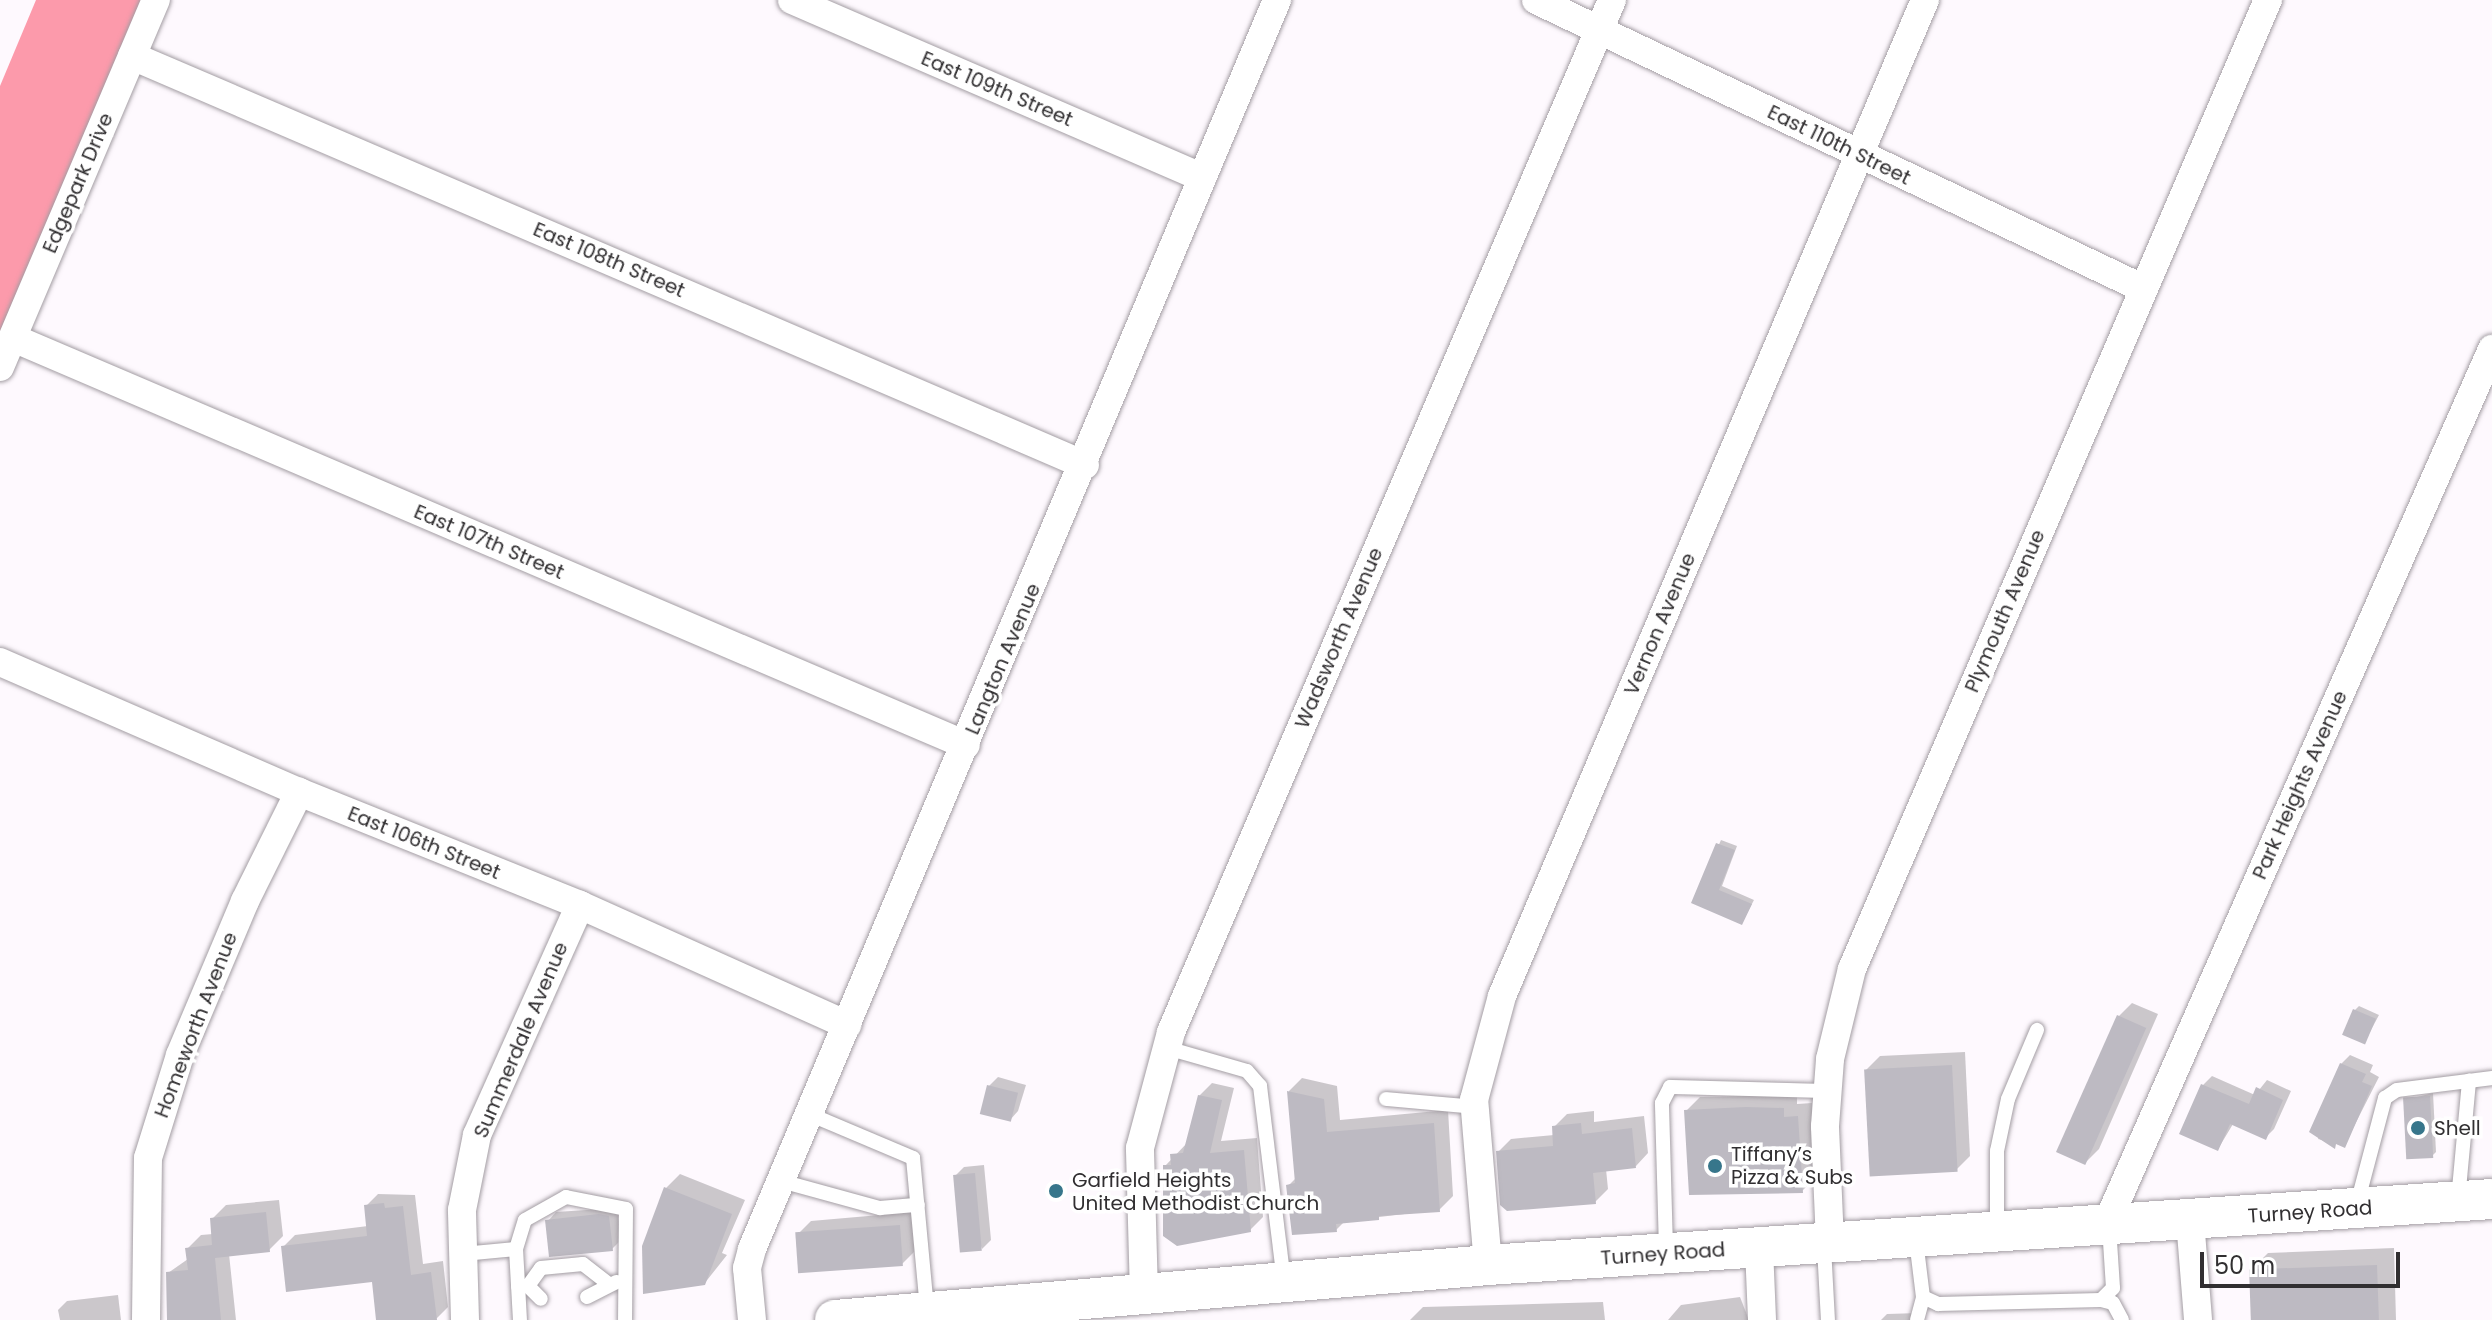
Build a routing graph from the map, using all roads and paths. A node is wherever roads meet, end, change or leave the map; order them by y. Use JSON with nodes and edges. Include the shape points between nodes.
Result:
{"nodes":[{"id":1,"x":156,"y":0,"type":"edge"},
{"id":2,"x":792,"y":0,"type":"edge"},
{"id":3,"x":1277,"y":0,"type":"edge"},
{"id":4,"x":1536,"y":0,"type":"edge"},
{"id":5,"x":1612,"y":0,"type":"edge"},
{"id":6,"x":1925,"y":0,"type":"edge"},
{"id":7,"x":2268,"y":0,"type":"edge"},
{"id":8,"x":1600,"y":27,"type":"junction"},
{"id":9,"x":132,"y":56,"type":"junction"},
{"id":10,"x":1858,"y":155,"type":"junction"},
{"id":11,"x":1202,"y":177,"type":"junction"},
{"id":12,"x":2142,"y":288,"type":"junction"},
{"id":13,"x":13,"y":338,"type":"junction"},
{"id":14,"x":2492,"y":349,"type":"edge"},
{"id":15,"x":0,"y":367,"type":"edge"},
{"id":16,"x":1085,"y":465,"type":"junction"},
{"id":17,"x":3,"y":672,"type":"edge"},
{"id":18,"x":966,"y":745,"type":"junction"},
{"id":19,"x":299,"y":792,"type":"junction"},
{"id":20,"x":580,"y":905,"type":"junction"},
{"id":21,"x":847,"y":1025,"type":"junction"},
{"id":22,"x":2037,"y":1030,"type":"dead end"},
{"id":23,"x":1167,"y":1048,"type":"junction"},
{"id":24,"x":2492,"y":1078,"type":"edge"},
{"id":25,"x":2469,"y":1081,"type":"junction"},
{"id":26,"x":1828,"y":1091,"type":"junction"},
{"id":27,"x":1386,"y":1099,"type":"dead end"},
{"id":28,"x":1475,"y":1107,"type":"junction"},
{"id":29,"x":809,"y":1114,"type":"junction"},
{"id":30,"x":781,"y":1181,"type":"junction"},
{"id":31,"x":2475,"y":1200,"type":"edge"},
{"id":32,"x":918,"y":1205,"type":"junction"},
{"id":33,"x":2356,"y":1209,"type":"junction"},
{"id":34,"x":2190,"y":1220,"type":"junction"},
{"id":35,"x":2108,"y":1221,"type":"junction"},
{"id":36,"x":1997,"y":1229,"type":"junction"},
{"id":37,"x":1915,"y":1235,"type":"junction"},
{"id":38,"x":1827,"y":1242,"type":"junction"},
{"id":39,"x":1759,"y":1248,"type":"junction"},
{"id":40,"x":516,"y":1249,"type":"junction"},
{"id":41,"x":1666,"y":1253,"type":"junction"},
{"id":42,"x":463,"y":1254,"type":"junction"},
{"id":43,"x":1488,"y":1265,"type":"junction"},
{"id":44,"x":625,"y":1282,"type":"junction"},
{"id":45,"x":1284,"y":1282,"type":"junction"},
{"id":46,"x":607,"y":1283,"type":"junction"},
{"id":47,"x":523,"y":1286,"type":"junction"},
{"id":48,"x":1144,"y":1294,"type":"junction"},
{"id":49,"x":587,"y":1297,"type":"dead end"},
{"id":50,"x":1923,"y":1297,"type":"junction"},
{"id":51,"x":541,"y":1299,"type":"dead end"},
{"id":52,"x":2101,"y":1300,"type":"junction"},
{"id":53,"x":927,"y":1312,"type":"junction"},
{"id":54,"x":146,"y":1320,"type":"edge"},
{"id":55,"x":465,"y":1320,"type":"edge"},
{"id":56,"x":520,"y":1320,"type":"edge"},
{"id":57,"x":625,"y":1320,"type":"edge"},
{"id":58,"x":752,"y":1320,"type":"edge"},
{"id":59,"x":835,"y":1320,"type":"edge"},
{"id":60,"x":1762,"y":1320,"type":"edge"},
{"id":61,"x":1828,"y":1320,"type":"edge"},
{"id":62,"x":1917,"y":1320,"type":"edge"},
{"id":63,"x":2122,"y":1320,"type":"edge"},
{"id":64,"x":2198,"y":1320,"type":"edge"}],
"edges":[{"from":1,"to":9,"type":"street","name":"Edgepark Drive"},
{"from":2,"to":11,"type":"street","name":"East 109th Street"},
{"from":3,"to":11,"type":"street","name":"Langton Avenue"},
{"from":4,"to":8,"type":"street","name":"East 110th Street"},
{"from":5,"to":8,"type":"street","name":"Wadsworth Avenue"},
{"from":6,"to":10,"type":"street","name":"Vernon Avenue"},
{"from":7,"to":12,"type":"street","name":"Plymouth Avenue"},
{"from":8,"to":10,"type":"street","name":"East 110th Street"},
{"from":8,"to":23,"type":"street","name":"Wadsworth Avenue"},
{"from":9,"to":13,"type":"street","name":"Edgepark Drive"},
{"from":9,"to":16,"type":"street","name":"East 108th Street"},
{"from":10,"to":12,"type":"street","name":"East 110th Street"},
{"from":10,"to":28,"type":"street","name":"Vernon Avenue","via":[[1502,996]]},
{"from":11,"to":16,"type":"street","name":"Langton Avenue"},
{"from":12,"to":26,"type":"street","name":"Plymouth Avenue","via":[[1852,969],[1830,1059]]},
{"from":13,"to":15,"type":"street","name":"Edgepark Drive"},
{"from":13,"to":18,"type":"street","name":"East 107th Street"},
{"from":14,"to":35,"type":"street","name":"Park Heights Avenue"},
{"from":16,"to":18,"type":"street","name":"Langton Avenue"},
{"from":17,"to":19,"type":"street","name":"East 106th Street"},
{"from":18,"to":21,"type":"street","name":"Langton Avenue"},
{"from":19,"to":20,"type":"street","name":"East 106th Street"},
{"from":19,"to":54,"type":"street","name":"Homeworth Avenue","via":[[245,901],[180,1055],[148,1158]]},
{"from":20,"to":21,"type":"street","name":"East 106th Street"},
{"from":20,"to":42,"type":"street","name":"Summerdale Avenue","via":[[477,1135],[462,1210]]},
{"from":21,"to":29,"type":"street","name":"Langton Avenue"},
{"from":22,"to":36,"type":"lane","via":[[2008,1099],[1997,1151]]},
{"from":23,"to":45,"type":"lane","via":[[1247,1071],[1260,1086]]},
{"from":23,"to":48,"type":"street","name":"Wadsworth Avenue","via":[[1140,1148]]},
{"from":24,"to":25,"type":"lane"},
{"from":25,"to":31,"type":"lane"},
{"from":25,"to":33,"type":"lane","via":[[2397,1090],[2385,1098]]},
{"from":26,"to":38,"type":"street","name":"Plymouth Avenue"},
{"from":26,"to":41,"type":"lane","via":[[1670,1087],[1662,1103]]},
{"from":27,"to":28,"type":"lane"},
{"from":28,"to":43,"type":"street","name":"Vernon Avenue"},
{"from":29,"to":30,"type":"street","name":"Langton Avenue"},
{"from":29,"to":32,"type":"lane","via":[[913,1158]]},
{"from":30,"to":32,"type":"lane","via":[[870,1207]]},
{"from":30,"to":58,"type":"street","name":"Langton Avenue","via":[[747,1268]]},
{"from":31,"to":33,"type":"main road","name":"Turney Road"},
{"from":32,"to":53,"type":"lane"},
{"from":33,"to":34,"type":"main road","name":"Turney Road"},
{"from":34,"to":35,"type":"main road","name":"Turney Road"},
{"from":34,"to":64,"type":"street"},
{"from":35,"to":36,"type":"main road","name":"Turney Road"},
{"from":35,"to":52,"type":"lane","via":[[2113,1288]]},
{"from":36,"to":37,"type":"main road","name":"Turney Road"},
{"from":37,"to":38,"type":"main road","name":"Turney Road"},
{"from":37,"to":50,"type":"lane"},
{"from":38,"to":39,"type":"main road","name":"Turney Road"},
{"from":38,"to":61,"type":"lane"},
{"from":39,"to":41,"type":"main road","name":"Turney Road"},
{"from":39,"to":60,"type":"street"},
{"from":40,"to":42,"type":"lane"},
{"from":40,"to":44,"type":"lane","via":[[525,1220],[566,1197],[626,1209]]},
{"from":40,"to":47,"type":"lane"},
{"from":41,"to":43,"type":"main road","name":"Turney Road"},
{"from":42,"to":55,"type":"street","name":"Summerdale Avenue"},
{"from":43,"to":45,"type":"main road","name":"Turney Road"},
{"from":44,"to":46,"type":"lane"},
{"from":44,"to":57,"type":"lane"},
{"from":45,"to":48,"type":"main road","name":"Turney Road"},
{"from":46,"to":47,"type":"lane","via":[[583,1264],[541,1268]]},
{"from":46,"to":49,"type":"lane"},
{"from":47,"to":51,"type":"lane"},
{"from":47,"to":56,"type":"lane"},
{"from":48,"to":53,"type":"main road","name":"Turney Road"},
{"from":50,"to":52,"type":"lane","via":[[1938,1304],[1997,1306]]},
{"from":50,"to":62,"type":"lane"},
{"from":52,"to":63,"type":"lane","via":[[2113,1303]]},
{"from":53,"to":59,"type":"main road","name":"Turney Road"}]}
